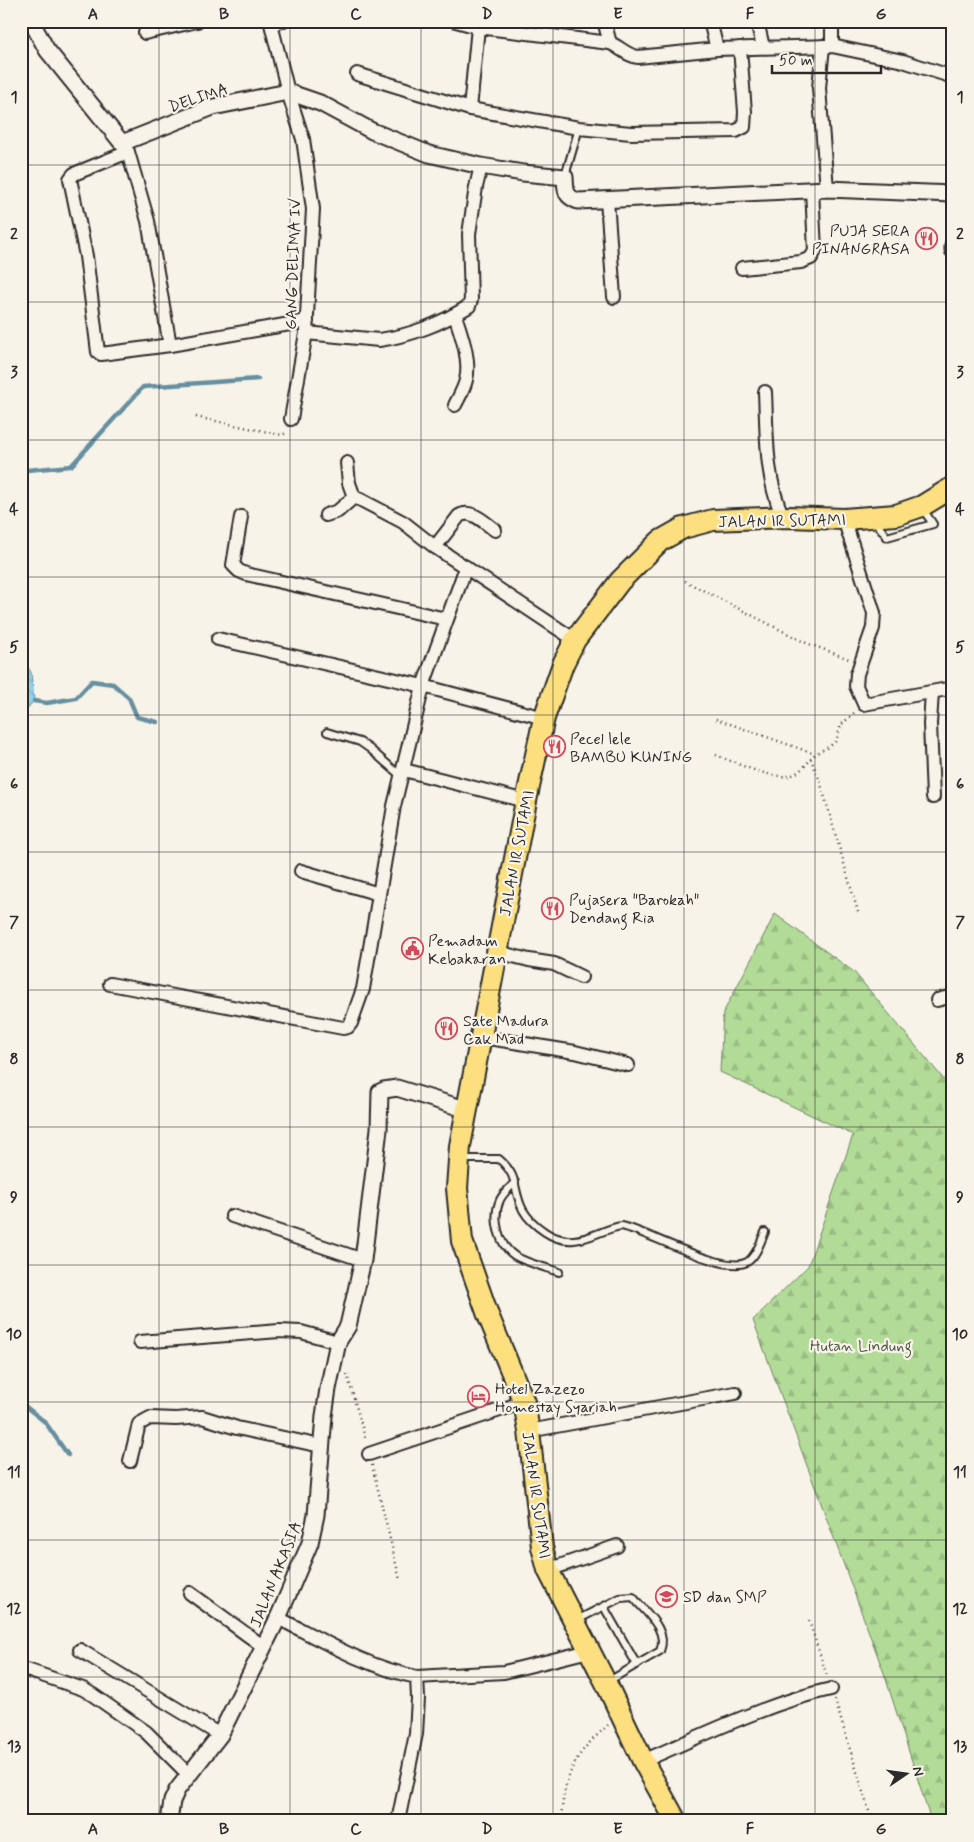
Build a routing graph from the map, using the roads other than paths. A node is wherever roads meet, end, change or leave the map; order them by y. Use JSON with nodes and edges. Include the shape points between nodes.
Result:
{"nodes":[{"id":1,"x":31,"y":21,"type":"edge"},
{"id":2,"x":456,"y":21,"type":"edge"},
{"id":3,"x":604,"y":21,"type":"edge"},
{"id":4,"x":710,"y":21,"type":"edge"},
{"id":5,"x":757,"y":21,"type":"edge"},
{"id":6,"x":832,"y":21,"type":"edge"},
{"id":7,"x":193,"y":22,"type":"edge"},
{"id":8,"x":277,"y":23,"type":"edge"},
{"id":9,"x":478,"y":27,"type":"junction"},
{"id":10,"x":145,"y":32,"type":"dead end"},
{"id":11,"x":610,"y":43,"type":"junction"},
{"id":12,"x":827,"y":46,"type":"junction"},
{"id":13,"x":763,"y":47,"type":"junction"},
{"id":14,"x":740,"y":48,"type":"junction"},
{"id":15,"x":717,"y":49,"type":"junction"},
{"id":16,"x":357,"y":74,"type":"dead end"},
{"id":17,"x":953,"y":77,"type":"edge"},
{"id":18,"x":288,"y":92,"type":"junction"},
{"id":19,"x":470,"y":109,"type":"junction"},
{"id":20,"x":579,"y":128,"type":"junction"},
{"id":21,"x":125,"y":148,"type":"junction"},
{"id":22,"x":481,"y":166,"type":"junction"},
{"id":23,"x":565,"y":177,"type":"junction"},
{"id":24,"x":820,"y":189,"type":"junction"},
{"id":25,"x":953,"y":194,"type":"edge"},
{"id":26,"x":607,"y":200,"type":"junction"},
{"id":27,"x":953,"y":245,"type":"edge"},
{"id":28,"x":953,"y":250,"type":"edge"},
{"id":29,"x":742,"y":268,"type":"dead end"},
{"id":30,"x":614,"y":297,"type":"dead end"},
{"id":31,"x":455,"y":315,"type":"junction"},
{"id":32,"x":306,"y":327,"type":"junction"},
{"id":33,"x":170,"y":345,"type":"junction"},
{"id":34,"x":765,"y":392,"type":"dead end"},
{"id":35,"x":455,"y":405,"type":"dead end"},
{"id":36,"x":291,"y":419,"type":"road end"},
{"id":37,"x":347,"y":463,"type":"dead end"},
{"id":38,"x":953,"y":487,"type":"edge"},
{"id":39,"x":354,"y":497,"type":"junction"},
{"id":40,"x":326,"y":515,"type":"dead end"},
{"id":41,"x":241,"y":517,"type":"dead end"},
{"id":42,"x":783,"y":517,"type":"junction"},
{"id":43,"x":844,"y":519,"type":"junction"},
{"id":44,"x":495,"y":530,"type":"dead end"},
{"id":45,"x":435,"y":546,"type":"junction"},
{"id":46,"x":466,"y":567,"type":"junction"},
{"id":47,"x":446,"y":619,"type":"junction"},
{"id":48,"x":218,"y":639,"type":"dead end"},
{"id":49,"x":574,"y":640,"type":"junction"},
{"id":50,"x":423,"y":686,"type":"junction"},
{"id":51,"x":953,"y":688,"type":"edge"},
{"id":52,"x":932,"y":692,"type":"junction"},
{"id":53,"x":544,"y":718,"type":"junction"},
{"id":54,"x":327,"y":732,"type":"dead end"},
{"id":55,"x":403,"y":773,"type":"junction"},
{"id":56,"x":933,"y":796,"type":"dead end"},
{"id":57,"x":526,"y":801,"type":"junction"},
{"id":58,"x":302,"y":870,"type":"dead end"},
{"id":59,"x":379,"y":894,"type":"junction"},
{"id":60,"x":497,"y":952,"type":"junction"},
{"id":61,"x":581,"y":976,"type":"dead end"},
{"id":62,"x":110,"y":984,"type":"dead end"},
{"id":63,"x":953,"y":996,"type":"edge"},
{"id":64,"x":937,"y":1000,"type":"dead end"},
{"id":65,"x":482,"y":1037,"type":"junction"},
{"id":66,"x":628,"y":1065,"type":"dead end"},
{"id":67,"x":468,"y":1110,"type":"junction"},
{"id":68,"x":459,"y":1159,"type":"junction"},
{"id":69,"x":515,"y":1182,"type":"junction"},
{"id":70,"x":232,"y":1216,"type":"dead end"},
{"id":71,"x":765,"y":1232,"type":"dead end"},
{"id":72,"x":363,"y":1260,"type":"junction"},
{"id":73,"x":559,"y":1272,"type":"dead end"},
{"id":74,"x":140,"y":1342,"type":"dead end"},
{"id":75,"x":338,"y":1342,"type":"junction"},
{"id":76,"x":736,"y":1394,"type":"dead end"},
{"id":77,"x":524,"y":1402,"type":"junction"},
{"id":78,"x":529,"y":1431,"type":"junction"},
{"id":79,"x":321,"y":1446,"type":"junction"},
{"id":80,"x":369,"y":1454,"type":"dead end"},
{"id":81,"x":130,"y":1461,"type":"dead end"},
{"id":82,"x":617,"y":1546,"type":"dead end"},
{"id":83,"x":548,"y":1570,"type":"junction"},
{"id":84,"x":190,"y":1593,"type":"dead end"},
{"id":85,"x":604,"y":1607,"type":"junction"},
{"id":86,"x":278,"y":1618,"type":"junction"},
{"id":87,"x":574,"y":1622,"type":"junction"},
{"id":88,"x":264,"y":1647,"type":"junction"},
{"id":89,"x":80,"y":1650,"type":"dead end"},
{"id":90,"x":589,"y":1651,"type":"junction"},
{"id":91,"x":637,"y":1665,"type":"junction"},
{"id":92,"x":27,"y":1670,"type":"dead end"},
{"id":93,"x":417,"y":1677,"type":"junction"},
{"id":94,"x":606,"y":1683,"type":"junction"},
{"id":95,"x":831,"y":1689,"type":"road end"},
{"id":96,"x":220,"y":1735,"type":"junction"},
{"id":97,"x":643,"y":1761,"type":"junction"},
{"id":98,"x":189,"y":1775,"type":"junction"},
{"id":99,"x":168,"y":1821,"type":"edge"},
{"id":100,"x":398,"y":1821,"type":"edge"},
{"id":101,"x":676,"y":1821,"type":"edge"}],
"edges":[{"from":1,"to":21,"type":"street","via":[[47,50]]},
{"from":2,"to":9,"type":"street"},
{"from":3,"to":11,"type":"street"},
{"from":4,"to":15,"type":"street"},
{"from":5,"to":13,"type":"street"},
{"from":6,"to":12,"type":"street"},
{"from":7,"to":10,"type":"street"},
{"from":8,"to":18,"type":"street","name":"GANG DELIMA IV"},
{"from":9,"to":11,"type":"street"},
{"from":9,"to":19,"type":"street"},
{"from":11,"to":15,"type":"street","via":[[631,57]]},
{"from":12,"to":13,"type":"street"},
{"from":12,"to":17,"type":"street","via":[[904,60]]},
{"from":12,"to":24,"type":"street","via":[[819,88]]},
{"from":13,"to":14,"type":"street"},
{"from":14,"to":15,"type":"street"},
{"from":14,"to":20,"type":"street","via":[[746,112],[744,127],[736,131],[631,133]]},
{"from":16,"to":19,"type":"street"},
{"from":18,"to":21,"type":"street","name":"DELIMA","via":[[213,107]]},
{"from":18,"to":22,"type":"street","via":[[320,103],[372,131],[429,154]]},
{"from":18,"to":32,"type":"street","name":"GANG DELIMA IV","via":[[303,139],[313,209]]},
{"from":19,"to":20,"type":"street"},
{"from":20,"to":23,"type":"lane"},
{"from":21,"to":33,"type":"street","via":[[148,221]]},
{"from":21,"to":33,"type":"street","via":[[70,179],[86,256],[97,349],[101,354]]},
{"from":22,"to":23,"type":"street"},
{"from":22,"to":31,"type":"street","via":[[469,234],[471,300],[469,306]]},
{"from":23,"to":26,"type":"street","via":[[566,192],[570,198],[578,201]]},
{"from":24,"to":25,"type":"street"},
{"from":24,"to":26,"type":"street"},
{"from":24,"to":29,"type":"street","via":[[815,251],[811,258],[801,262]]},
{"from":26,"to":30,"type":"street"},
{"from":27,"to":28,"type":"street"},
{"from":31,"to":32,"type":"street","via":[[419,330],[380,340]]},
{"from":31,"to":35,"type":"street","via":[[468,374]]},
{"from":32,"to":33,"type":"street"},
{"from":32,"to":36,"type":"street","name":"GANG DELIMA IV"},
{"from":34,"to":42,"type":"street","via":[[768,463],[774,494]]},
{"from":37,"to":39,"type":"street"},
{"from":38,"to":43,"type":"main road","name":"JALAN IR SUTAMI","via":[[922,506],[896,515]]},
{"from":39,"to":40,"type":"street","via":[[338,511]]},
{"from":39,"to":45,"type":"street","via":[[403,522]]},
{"from":41,"to":47,"type":"street","via":[[233,565],[239,571]]},
{"from":42,"to":43,"type":"main road","name":"JALAN IR SUTAMI"},
{"from":42,"to":49,"type":"main road","name":"JALAN IR SUTAMI","via":[[713,520],[676,531],[620,580]]},
{"from":43,"to":52,"type":"street","via":[[874,613],[873,628],[860,662],[856,686],[864,704]]},
{"from":44,"to":45,"type":"street","via":[[468,512],[463,513]]},
{"from":45,"to":46,"type":"street"},
{"from":46,"to":47,"type":"street"},
{"from":46,"to":49,"type":"street"},
{"from":47,"to":50,"type":"street"},
{"from":48,"to":50,"type":"street"},
{"from":49,"to":53,"type":"main road","name":"JALAN IR SUTAMI"},
{"from":50,"to":53,"type":"street"},
{"from":50,"to":55,"type":"street"},
{"from":51,"to":52,"type":"street"},
{"from":52,"to":56,"type":"street"},
{"from":53,"to":57,"type":"main road","name":"JALAN IR SUTAMI"},
{"from":54,"to":55,"type":"lane","via":[[360,742]]},
{"from":55,"to":57,"type":"street"},
{"from":55,"to":59,"type":"street"},
{"from":57,"to":60,"type":"main road","name":"JALAN IR SUTAMI"},
{"from":58,"to":59,"type":"street"},
{"from":59,"to":62,"type":"street","via":[[363,989],[348,1027]]},
{"from":60,"to":61,"type":"street","via":[[554,964]]},
{"from":60,"to":65,"type":"main road","name":"JALAN IR SUTAMI"},
{"from":63,"to":64,"type":"street"},
{"from":65,"to":66,"type":"street","via":[[574,1052]]},
{"from":65,"to":67,"type":"main road","name":"JALAN IR SUTAMI"},
{"from":67,"to":68,"type":"main road","name":"JALAN IR SUTAMI"},
{"from":67,"to":72,"type":"street","name":"JALAN AKASIA","via":[[397,1088],[380,1092],[379,1129]]},
{"from":68,"to":69,"type":"lane","via":[[499,1159],[509,1167]]},
{"from":68,"to":77,"type":"main road","name":"JALAN IR SUTAMI","via":[[457,1188],[462,1241]]},
{"from":69,"to":71,"type":"lane","via":[[528,1217],[554,1238],[563,1240],[583,1239],[622,1226],[719,1263],[740,1265],[752,1259]]},
{"from":69,"to":73,"type":"lane","via":[[499,1201],[496,1222],[502,1241],[514,1255]]},
{"from":70,"to":72,"type":"street"},
{"from":72,"to":75,"type":"street","name":"JALAN AKASIA","via":[[348,1326]]},
{"from":74,"to":75,"type":"street","via":[[279,1331],[301,1332]]},
{"from":75,"to":79,"type":"street","name":"JALAN AKASIA"},
{"from":76,"to":78,"type":"street"},
{"from":77,"to":78,"type":"main road","name":"JALAN IR SUTAMI"},
{"from":77,"to":80,"type":"street"},
{"from":78,"to":83,"type":"main road","name":"JALAN IR SUTAMI","via":[[539,1530]]},
{"from":79,"to":81,"type":"street","via":[[237,1428],[208,1418],[150,1418],[139,1424]]},
{"from":79,"to":86,"type":"street","name":"JALAN AKASIA","via":[[316,1515],[310,1543]]},
{"from":82,"to":83,"type":"street"},
{"from":83,"to":87,"type":"main road","name":"JALAN IR SUTAMI"},
{"from":84,"to":88,"type":"street"},
{"from":85,"to":87,"type":"lane"},
{"from":85,"to":91,"type":"lane"},
{"from":85,"to":91,"type":"lane","via":[[620,1598],[634,1597],[661,1631],[664,1642],[660,1651]]},
{"from":86,"to":88,"type":"street","name":"JALAN AKASIA"},
{"from":86,"to":93,"type":"street","via":[[357,1657]]},
{"from":87,"to":90,"type":"main road","name":"JALAN IR SUTAMI"},
{"from":88,"to":96,"type":"street","name":"JALAN AKASIA"},
{"from":89,"to":96,"type":"street"},
{"from":90,"to":93,"type":"street","via":[[504,1672]]},
{"from":90,"to":94,"type":"main road","name":"JALAN IR SUTAMI"},
{"from":91,"to":94,"type":"lane"},
{"from":92,"to":98,"type":"street","via":[[93,1695],[146,1732]]},
{"from":93,"to":100,"type":"street","via":[[416,1734]]},
{"from":94,"to":97,"type":"main road","name":"JALAN IR SUTAMI"},
{"from":95,"to":97,"type":"street","via":[[745,1717]]},
{"from":96,"to":98,"type":"street","name":"JALAN AKASIA"},
{"from":97,"to":101,"type":"main road","name":"JALAN IR SUTAMI"},
{"from":98,"to":99,"type":"street","name":"JALAN AKASIA","via":[[172,1802]]}]}
